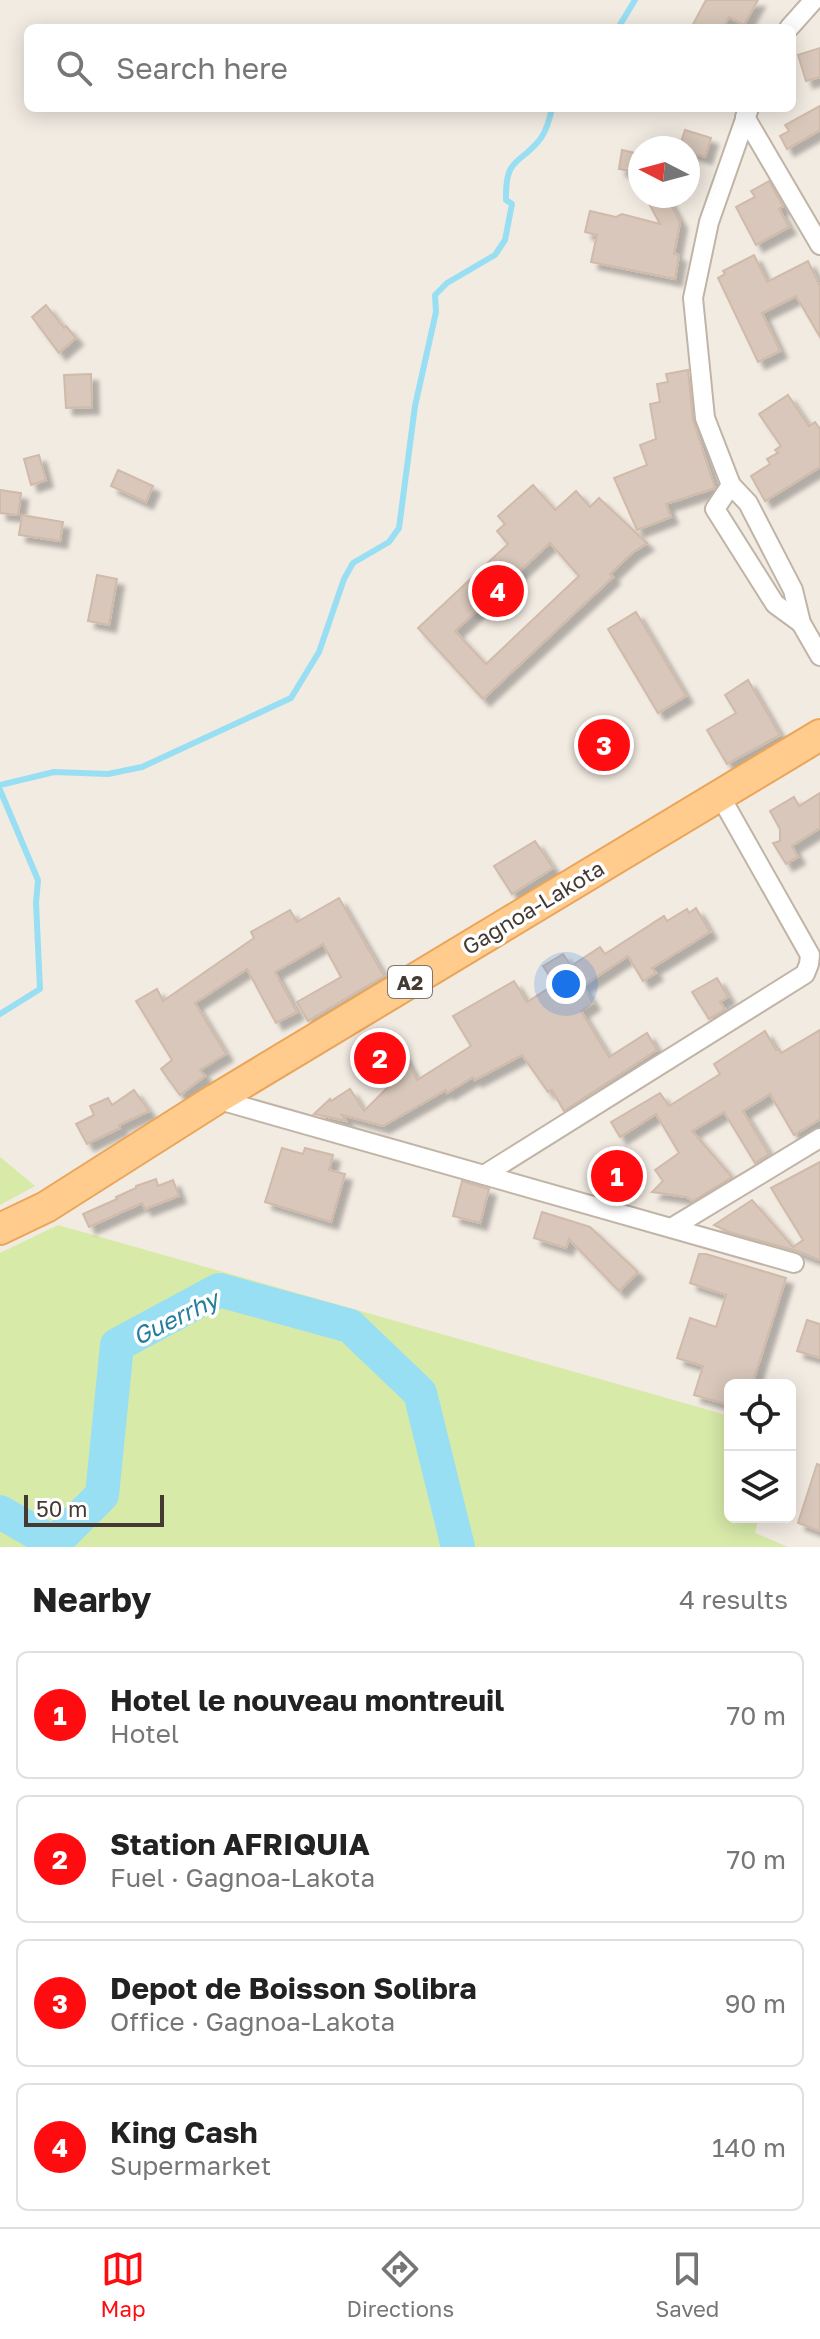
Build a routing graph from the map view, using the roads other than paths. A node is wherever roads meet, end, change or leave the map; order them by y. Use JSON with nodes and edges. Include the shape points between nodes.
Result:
{"nodes":[{"id":1,"x":814,"y":0,"type":"edge"},
{"id":2,"x":793,"y":24,"type":"edge"},
{"id":3,"x":747,"y":113,"type":"edge"},
{"id":4,"x":820,"y":245,"type":"edge"},
{"id":5,"x":731,"y":485,"type":"junction"},
{"id":6,"x":801,"y":623,"type":"junction"},
{"id":7,"x":820,"y":656,"type":"edge"},
{"id":8,"x":820,"y":735,"type":"edge"},
{"id":9,"x":719,"y":794,"type":"junction"},
{"id":10,"x":809,"y":964,"type":"junction"},
{"id":11,"x":820,"y":983,"type":"edge"},
{"id":12,"x":216,"y":1099,"type":"junction"},
{"id":13,"x":820,"y":1138,"type":"edge"},
{"id":14,"x":484,"y":1175,"type":"junction"},
{"id":15,"x":673,"y":1227,"type":"junction"},
{"id":16,"x":0,"y":1229,"type":"edge"},
{"id":17,"x":794,"y":1263,"type":"dead end"}],
"edges":[{"from":1,"to":2,"type":"street"},
{"from":3,"to":4,"type":"street"},
{"from":3,"to":5,"type":"street","via":[[709,222],[693,298],[705,418]]},
{"from":5,"to":6,"type":"street","via":[[748,503],[793,590]]},
{"from":5,"to":6,"type":"street","via":[[715,509],[775,604]]},
{"from":6,"to":7,"type":"street"},
{"from":8,"to":9,"type":"main road","name":"Gagnoa-Lakota","number":"A2"},
{"from":9,"to":10,"type":"street","via":[[810,955]]},
{"from":9,"to":12,"type":"main road","name":"Gagnoa-Lakota","number":"A2"},
{"from":10,"to":11,"type":"street"},
{"from":10,"to":14,"type":"street","via":[[805,974]]},
{"from":12,"to":14,"type":"street"},
{"from":12,"to":16,"type":"main road","name":"Gagnoa-Lakota","number":"A2","via":[[46,1207]]},
{"from":13,"to":15,"type":"street"},
{"from":14,"to":15,"type":"street"},
{"from":15,"to":17,"type":"street"}]}
